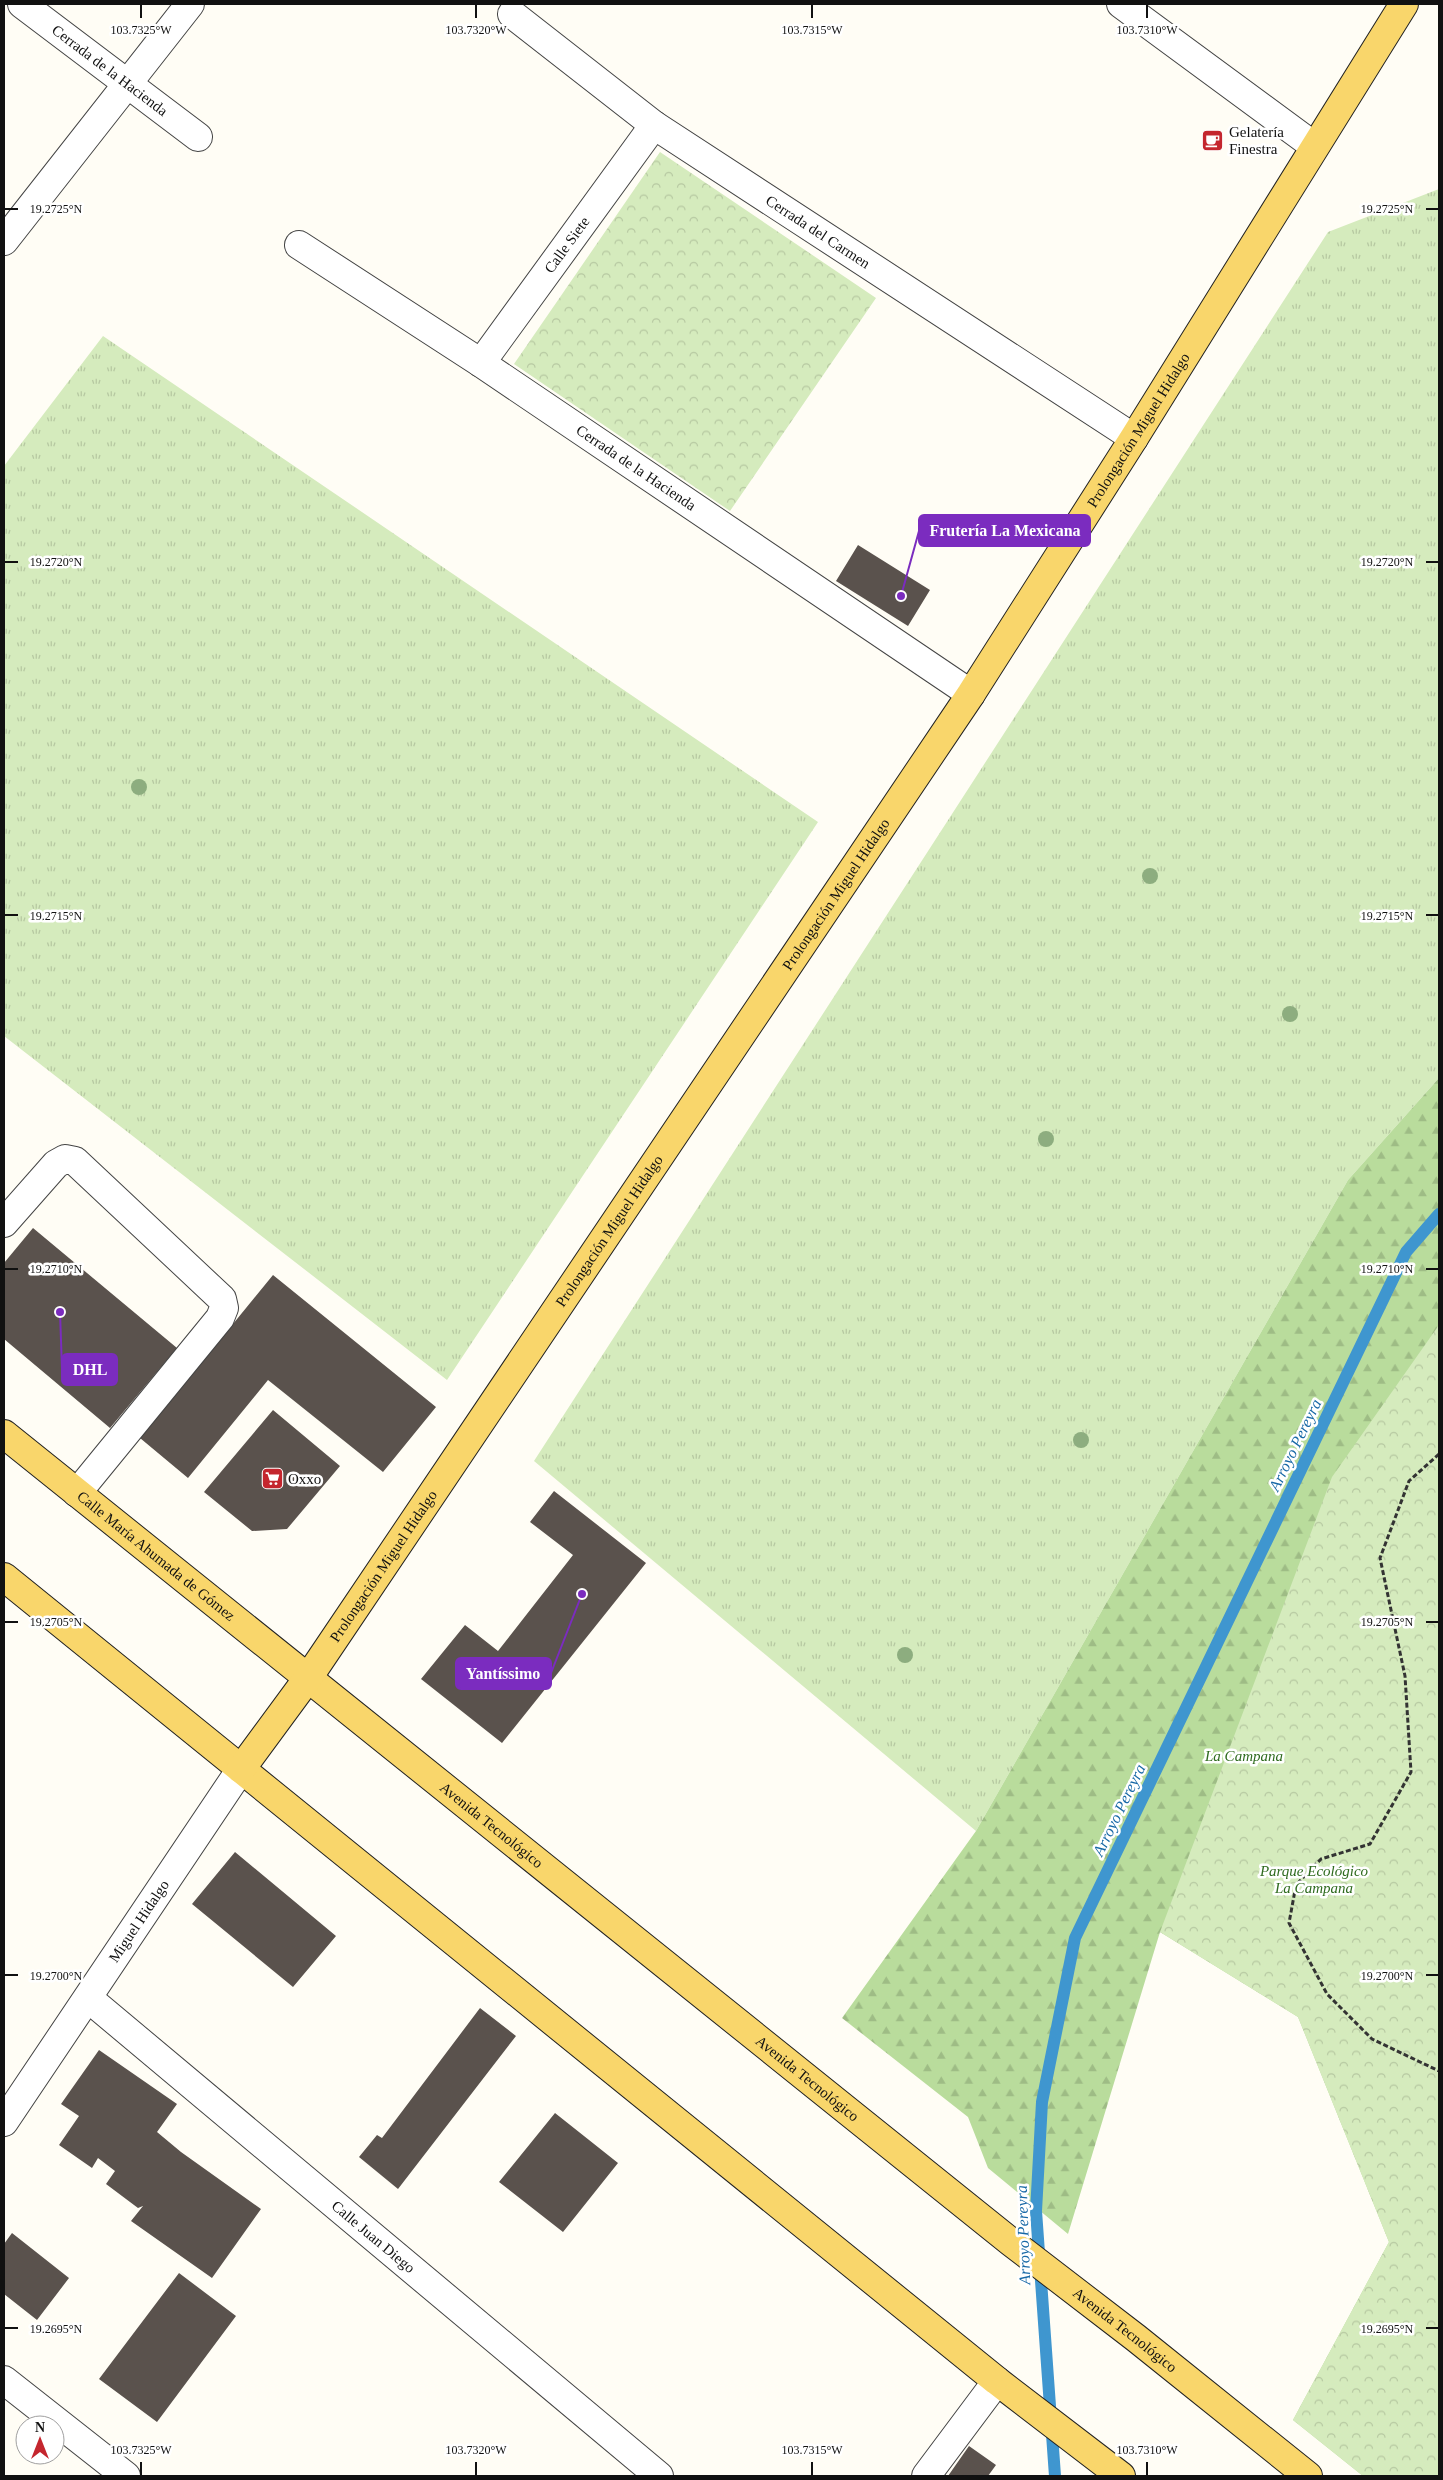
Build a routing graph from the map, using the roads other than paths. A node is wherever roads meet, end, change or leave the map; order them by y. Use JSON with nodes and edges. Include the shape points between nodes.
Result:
{"nodes":[{"id":1,"x":22,"y":4,"type":"edge"},
{"id":2,"x":190,"y":4,"type":"edge"},
{"id":3,"x":1120,"y":4,"type":"edge"},
{"id":4,"x":1404,"y":4,"type":"edge"},
{"id":5,"x":512,"y":14,"type":"dead end"},
{"id":6,"x":129,"y":84,"type":"junction"},
{"id":7,"x":654,"y":125,"type":"junction"},
{"id":8,"x":198,"y":137,"type":"dead end"},
{"id":9,"x":1314,"y":146,"type":"junction"},
{"id":10,"x":4,"y":242,"type":"edge"},
{"id":11,"x":299,"y":246,"type":"dead end"},
{"id":12,"x":481,"y":364,"type":"junction"},
{"id":13,"x":1134,"y":438,"type":"junction"},
{"id":14,"x":970,"y":694,"type":"junction"},
{"id":15,"x":4,"y":1223,"type":"edge"},
{"id":16,"x":4,"y":1434,"type":"edge"},
{"id":17,"x":78,"y":1493,"type":"junction"},
{"id":18,"x":4,"y":1577,"type":"edge"},
{"id":19,"x":308,"y":1678,"type":"junction"},
{"id":20,"x":240,"y":1769,"type":"junction"},
{"id":21,"x":88,"y":1998,"type":"junction"},
{"id":22,"x":4,"y":2122,"type":"edge"},
{"id":23,"x":4,"y":2380,"type":"edge"},
{"id":24,"x":1006,"y":2388,"type":"junction"},
{"id":25,"x":126,"y":2476,"type":"edge"},
{"id":26,"x":659,"y":2476,"type":"edge"},
{"id":27,"x":926,"y":2476,"type":"edge"},
{"id":28,"x":1121,"y":2476,"type":"edge"},
{"id":29,"x":1308,"y":2476,"type":"edge"}],
"edges":[{"from":1,"to":6,"type":"street","name":"Cerrada de la Hacienda"},
{"from":2,"to":6,"type":"street"},
{"from":3,"to":9,"type":"street"},
{"from":4,"to":9,"type":"main road","name":"Prolongación Miguel Hidalgo"},
{"from":5,"to":7,"type":"street","name":"Cerrada del Carmen"},
{"from":6,"to":8,"type":"street","name":"Cerrada de la Hacienda"},
{"from":6,"to":10,"type":"street"},
{"from":7,"to":12,"type":"street","name":"Calle Siete"},
{"from":7,"to":13,"type":"street","name":"Cerrada del Carmen"},
{"from":9,"to":13,"type":"main road","name":"Prolongación Miguel Hidalgo"},
{"from":11,"to":12,"type":"street","name":"Cerrada de la Hacienda"},
{"from":12,"to":14,"type":"street","name":"Cerrada de la Hacienda"},
{"from":13,"to":14,"type":"main road","name":"Prolongación Miguel Hidalgo"},
{"from":14,"to":19,"type":"main road","name":"Prolongación Miguel Hidalgo"},
{"from":15,"to":17,"type":"street","via":[[56,1164],[65,1159],[75,1161],[222,1299],[224,1308],[220,1318]]},
{"from":16,"to":17,"type":"main road","name":"Calle María Ahumada de Gómez"},
{"from":17,"to":19,"type":"main road","name":"Calle María Ahumada de Gómez"},
{"from":18,"to":20,"type":"main road"},
{"from":19,"to":20,"type":"main road","name":"Prolongación Miguel Hidalgo"},
{"from":19,"to":29,"type":"main road","name":"Avenida Tecnológico"},
{"from":20,"to":21,"type":"street","name":"Miguel Hidalgo"},
{"from":20,"to":24,"type":"main road"},
{"from":21,"to":22,"type":"street","name":"Miguel Hidalgo"},
{"from":21,"to":26,"type":"street","name":"Calle Juan Diego"},
{"from":23,"to":25,"type":"street"},
{"from":24,"to":27,"type":"street"},
{"from":24,"to":28,"type":"main road"}]}
